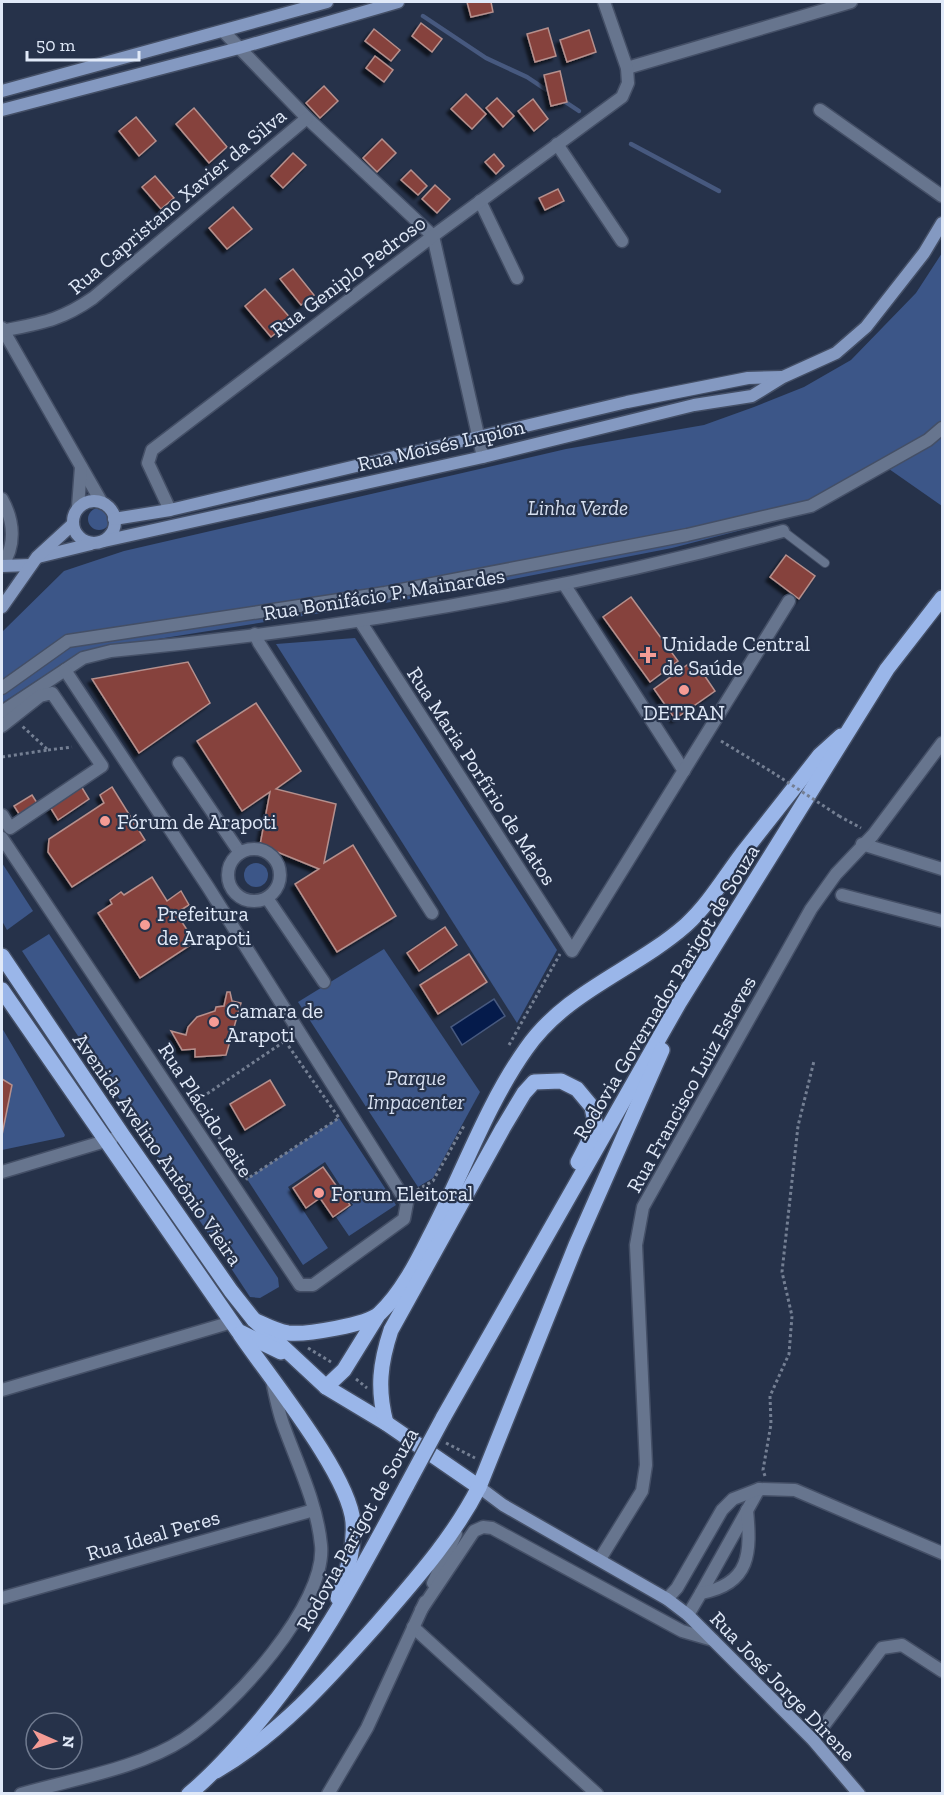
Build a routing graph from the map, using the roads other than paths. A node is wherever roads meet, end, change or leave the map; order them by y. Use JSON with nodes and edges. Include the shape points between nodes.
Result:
{"nodes":[{"id":1,"x":327,"y":2,"type":"edge"},
{"id":2,"x":398,"y":2,"type":"edge"},
{"id":3,"x":604,"y":2,"type":"edge"},
{"id":4,"x":851,"y":2,"type":"edge"},
{"id":5,"x":224,"y":31,"type":"junction"},
{"id":6,"x":238,"y":48,"type":"junction"},
{"id":7,"x":627,"y":68,"type":"junction"},
{"id":8,"x":2,"y":91,"type":"edge"},
{"id":9,"x":2,"y":110,"type":"edge"},
{"id":10,"x":820,"y":110,"type":"dead end"},
{"id":11,"x":307,"y":118,"type":"junction"},
{"id":12,"x":557,"y":144,"type":"junction"},
{"id":13,"x":942,"y":196,"type":"edge"},
{"id":14,"x":480,"y":201,"type":"junction"},
{"id":15,"x":942,"y":224,"type":"edge"},
{"id":16,"x":433,"y":236,"type":"junction"},
{"id":17,"x":622,"y":241,"type":"dead end"},
{"id":18,"x":517,"y":278,"type":"dead end"},
{"id":19,"x":2,"y":330,"type":"edge"},
{"id":20,"x":783,"y":377,"type":"junction"},
{"id":21,"x":627,"y":402,"type":"junction"},
{"id":22,"x":632,"y":420,"type":"junction"},
{"id":23,"x":942,"y":428,"type":"edge"},
{"id":24,"x":479,"y":437,"type":"junction"},
{"id":25,"x":483,"y":457,"type":"junction"},
{"id":26,"x":81,"y":467,"type":"junction"},
{"id":27,"x":2,"y":499,"type":"edge"},
{"id":28,"x":102,"y":503,"type":"junction"},
{"id":29,"x":78,"y":507,"type":"junction"},
{"id":30,"x":170,"y":510,"type":"junction"},
{"id":31,"x":114,"y":519,"type":"junction"},
{"id":32,"x":73,"y":524,"type":"junction"},
{"id":33,"x":783,"y":531,"type":"joint"},
{"id":34,"x":98,"y":542,"type":"junction"},
{"id":35,"x":34,"y":561,"type":"junction"},
{"id":36,"x":825,"y":563,"type":"dead end"},
{"id":37,"x":2,"y":566,"type":"edge"},
{"id":38,"x":564,"y":584,"type":"junction"},
{"id":39,"x":942,"y":598,"type":"edge"},
{"id":40,"x":789,"y":601,"type":"dead end"},
{"id":41,"x":2,"y":607,"type":"edge"},
{"id":42,"x":360,"y":621,"type":"junction"},
{"id":43,"x":255,"y":634,"type":"junction"},
{"id":44,"x":65,"y":670,"type":"junction"},
{"id":45,"x":2,"y":688,"type":"edge"},
{"id":46,"x":2,"y":711,"type":"edge"},
{"id":47,"x":855,"y":724,"type":"junction"},
{"id":48,"x":2,"y":726,"type":"edge"},
{"id":49,"x":942,"y":743,"type":"edge"},
{"id":50,"x":179,"y":763,"type":"dead end"},
{"id":51,"x":684,"y":771,"type":"junction"},
{"id":52,"x":2,"y":815,"type":"edge"},
{"id":53,"x":2,"y":838,"type":"edge"},
{"id":54,"x":862,"y":844,"type":"junction"},
{"id":55,"x":240,"y":853,"type":"junction"},
{"id":56,"x":942,"y":869,"type":"edge"},
{"id":57,"x":228,"y":878,"type":"junction"},
{"id":58,"x":208,"y":886,"type":"junction"},
{"id":59,"x":842,"y":895,"type":"dead end"},
{"id":60,"x":241,"y":898,"type":"junction"},
{"id":61,"x":267,"y":898,"type":"junction"},
{"id":62,"x":432,"y":913,"type":"dead end"},
{"id":63,"x":225,"y":915,"type":"junction"},
{"id":64,"x":942,"y":921,"type":"edge"},
{"id":65,"x":2,"y":957,"type":"edge"},
{"id":66,"x":324,"y":982,"type":"dead end"},
{"id":67,"x":2,"y":990,"type":"edge"},
{"id":68,"x":679,"y":1003,"type":"junction"},
{"id":69,"x":123,"y":1136,"type":"junction"},
{"id":70,"x":104,"y":1141,"type":"junction"},
{"id":71,"x":2,"y":1172,"type":"edge"},
{"id":72,"x":378,"y":1315,"type":"junction"},
{"id":73,"x":504,"y":1316,"type":"junction"},
{"id":74,"x":254,"y":1320,"type":"junction"},
{"id":75,"x":235,"y":1326,"type":"junction"},
{"id":76,"x":291,"y":1357,"type":"junction"},
{"id":77,"x":271,"y":1379,"type":"junction"},
{"id":78,"x":326,"y":1387,"type":"junction"},
{"id":79,"x":2,"y":1390,"type":"edge"},
{"id":80,"x":443,"y":1418,"type":"joint"},
{"id":81,"x":386,"y":1423,"type":"junction"},
{"id":82,"x":479,"y":1487,"type":"junction"},
{"id":83,"x":765,"y":1489,"type":"junction"},
{"id":84,"x":314,"y":1510,"type":"junction"},
{"id":85,"x":747,"y":1510,"type":"junction"},
{"id":86,"x":462,"y":1520,"type":"junction"},
{"id":87,"x":942,"y":1553,"type":"edge"},
{"id":88,"x":600,"y":1559,"type":"junction"},
{"id":89,"x":701,"y":1593,"type":"junction"},
{"id":90,"x":2,"y":1598,"type":"edge"},
{"id":91,"x":667,"y":1599,"type":"junction"},
{"id":92,"x":421,"y":1610,"type":"junction"},
{"id":93,"x":682,"y":1611,"type":"junction"},
{"id":94,"x":328,"y":1627,"type":"junction"},
{"id":95,"x":413,"y":1627,"type":"junction"},
{"id":96,"x":713,"y":1640,"type":"junction"},
{"id":97,"x":942,"y":1671,"type":"edge"},
{"id":98,"x":813,"y":1740,"type":"junction"},
{"id":99,"x":216,"y":1771,"type":"junction"},
{"id":100,"x":21,"y":1794,"type":"edge"},
{"id":101,"x":189,"y":1794,"type":"edge"},
{"id":102,"x":328,"y":1794,"type":"edge"},
{"id":103,"x":597,"y":1794,"type":"edge"},
{"id":104,"x":859,"y":1794,"type":"edge"}],
"edges":[{"from":1,"to":5,"type":"street"},
{"from":2,"to":6,"type":"street"},
{"from":3,"to":7,"type":"street"},
{"from":4,"to":7,"type":"street"},
{"from":5,"to":6,"type":"street"},
{"from":5,"to":8,"type":"street"},
{"from":6,"to":9,"type":"street"},
{"from":6,"to":11,"type":"street"},
{"from":7,"to":12,"type":"street","name":"Rua Geniplo Pedroso","via":[[628,83],[622,98]]},
{"from":10,"to":13,"type":"street"},
{"from":11,"to":16,"type":"street"},
{"from":11,"to":19,"type":"street","name":"Rua Capristano Xavier da Silva","via":[[70,315]]},
{"from":12,"to":14,"type":"street","name":"Rua Geniplo Pedroso"},
{"from":12,"to":17,"type":"street"},
{"from":14,"to":16,"type":"street","name":"Rua Geniplo Pedroso"},
{"from":14,"to":18,"type":"street"},
{"from":15,"to":20,"type":"street","name":"Rua Moisés Lupion","via":[[866,327],[836,353]]},
{"from":16,"to":24,"type":"street"},
{"from":16,"to":30,"type":"street","name":"Rua Geniplo Pedroso","via":[[152,450],[148,463]]},
{"from":19,"to":26,"type":"street"},
{"from":20,"to":21,"type":"street","name":"Rua Moisés Lupion","via":[[748,378]]},
{"from":20,"to":22,"type":"street","name":"Rua Moisés Lupion","via":[[752,396]]},
{"from":21,"to":22,"type":"street"},
{"from":21,"to":24,"type":"street","name":"Rua Moisés Lupion"},
{"from":22,"to":25,"type":"street","name":"Rua Moisés Lupion"},
{"from":23,"to":45,"type":"street","via":[[928,440],[811,506],[687,536],[385,593],[68,641]]},
{"from":24,"to":25,"type":"street"},
{"from":24,"to":30,"type":"street","name":"Rua Moisés Lupion"},
{"from":25,"to":34,"type":"street","name":"Rua Moisés Lupion"},
{"from":26,"to":28,"type":"street"},
{"from":26,"to":29,"type":"street"},
{"from":27,"to":37,"type":"street","via":[[8,510],[12,540]]},
{"from":28,"to":29,"type":"street","via":[[90,501]]},
{"from":28,"to":31,"type":"street"},
{"from":29,"to":32,"type":"street"},
{"from":30,"to":31,"type":"street","name":"Rua Moisés Lupion"},
{"from":31,"to":34,"type":"street","via":[[110,535]]},
{"from":32,"to":34,"type":"street","via":[[78,537]]},
{"from":32,"to":35,"type":"street"},
{"from":33,"to":36,"type":"lane"},
{"from":33,"to":38,"type":"street","name":"Rua Bonifácio P. Mainardes"},
{"from":34,"to":35,"type":"street","name":"Rua Moisés Lupion"},
{"from":35,"to":37,"type":"street","name":"Rua Moisés Lupion"},
{"from":35,"to":41,"type":"street"},
{"from":38,"to":42,"type":"street","name":"Rua Bonifácio P. Mainardes"},
{"from":38,"to":51,"type":"street"},
{"from":39,"to":47,"type":"main road","name":"Rodovia Governador Parigot de Souza","via":[[887,669]]},
{"from":40,"to":51,"type":"street"},
{"from":42,"to":43,"type":"street","name":"Rua Bonifácio P. Mainardes"},
{"from":42,"to":51,"type":"street","name":"Rua Maria Porfírio de Matos","via":[[572,951]]},
{"from":43,"to":44,"type":"street","name":"Rua Bonifácio P. Mainardes","via":[[111,651],[83,658]]},
{"from":43,"to":62,"type":"street"},
{"from":44,"to":46,"type":"street","name":"Rua Bonifácio P. Mainardes"},
{"from":44,"to":58,"type":"street"},
{"from":47,"to":68,"type":"main road","name":"Rodovia Governador Parigot de Souza"},
{"from":47,"to":72,"type":"main road","via":[[820,755],[686,925],[578,996],[526,1048],[491,1108],[418,1260]]},
{"from":48,"to":52,"type":"street","via":[[40,696],[52,693],[102,766],[10,828]]},
{"from":49,"to":54,"type":"street","name":"Rua Francisco Luiz Esteves","via":[[873,835]]},
{"from":50,"to":55,"type":"street"},
{"from":53,"to":63,"type":"street","name":"Rua Plácido Leite","via":[[300,1285],[313,1285],[404,1219],[407,1203]]},
{"from":54,"to":56,"type":"street"},
{"from":54,"to":88,"type":"street","name":"Rua Francisco Luiz Esteves","via":[[811,909],[643,1207],[636,1245],[646,1465],[642,1491]]},
{"from":55,"to":57,"type":"street","via":[[230,864]]},
{"from":55,"to":61,"type":"street","via":[[257,849],[276,863],[279,879]]},
{"from":57,"to":58,"type":"street"},
{"from":57,"to":60,"type":"street"},
{"from":58,"to":63,"type":"street"},
{"from":59,"to":64,"type":"street"},
{"from":60,"to":61,"type":"street"},
{"from":60,"to":63,"type":"street"},
{"from":61,"to":66,"type":"street"},
{"from":65,"to":69,"type":"main road","name":"Avenida Avelino Antônio Vieira"},
{"from":67,"to":70,"type":"main road","name":"Avenida Avelino Antônio Vieira"},
{"from":68,"to":73,"type":"main road","name":"Rodovia Governador Parigot de Souza"},
{"from":68,"to":82,"type":"main road"},
{"from":69,"to":70,"type":"street"},
{"from":69,"to":74,"type":"main road","name":"Avenida Avelino Antônio Vieira"},
{"from":70,"to":71,"type":"street"},
{"from":70,"to":75,"type":"main road","name":"Avenida Avelino Antônio Vieira"},
{"from":72,"to":74,"type":"main road","via":[[345,1326],[291,1333]]},
{"from":72,"to":78,"type":"main road","via":[[344,1370]]},
{"from":73,"to":80,"type":"main road","name":"Rodovia Governador Parigot de Souza"},
{"from":73,"to":81,"type":"main road","via":[[519,1274],[596,1127],[585,1095],[561,1081],[534,1082],[524,1093],[391,1330],[380,1377],[379,1398]]},
{"from":74,"to":76,"type":"main road","name":"Avenida Avelino Antônio Vieira"},
{"from":75,"to":76,"type":"main road","name":"Avenida Avelino Antônio Vieira"},
{"from":75,"to":77,"type":"main road"},
{"from":75,"to":79,"type":"street"},
{"from":76,"to":78,"type":"main road","name":"Avenida Avelino Antônio Vieira"},
{"from":77,"to":84,"type":"street"},
{"from":77,"to":94,"type":"main road","via":[[323,1454],[350,1505],[351,1560]]},
{"from":78,"to":81,"type":"main road","name":"Avenida Avelino Antônio Vieira"},
{"from":80,"to":94,"type":"main road","name":"Rodovia Parigot de Souza","bridge":true},
{"from":81,"to":82,"type":"main road","name":"Avenida Avelino Antônio Vieira"},
{"from":82,"to":86,"type":"main road"},
{"from":82,"to":88,"type":"street","name":"Avenida Avelino Antônio Vieira"},
{"from":83,"to":85,"type":"street"},
{"from":83,"to":87,"type":"street","via":[[795,1490]]},
{"from":83,"to":91,"type":"street","via":[[733,1499],[722,1510]]},
{"from":84,"to":90,"type":"street","name":"Rua Ideal Peres"},
{"from":84,"to":100,"type":"street","via":[[321,1546],[320,1574],[299,1619],[225,1705],[184,1739],[132,1762]]},
{"from":85,"to":89,"type":"street"},
{"from":85,"to":89,"type":"street","via":[[750,1540],[744,1566],[728,1583]]},
{"from":86,"to":92,"type":"street"},
{"from":86,"to":99,"type":"main road","via":[[410,1587],[339,1667],[281,1725]]},
{"from":88,"to":91,"type":"street","name":"Avenida Avelino Antônio Vieira"},
{"from":89,"to":93,"type":"street"},
{"from":91,"to":93,"type":"street","name":"Avenida Avelino Antônio Vieira"},
{"from":92,"to":95,"type":"street"},
{"from":92,"to":96,"type":"street","via":[[474,1531],[492,1528],[682,1631]]},
{"from":93,"to":96,"type":"street","name":"Rua José Jorge Direne"},
{"from":94,"to":99,"type":"main road","name":"Rodovia Parigot de Souza","via":[[286,1690]]},
{"from":95,"to":102,"type":"street","via":[[367,1728]]},
{"from":95,"to":103,"type":"street"},
{"from":96,"to":98,"type":"street","name":"Rua José Jorge Direne"},
{"from":97,"to":98,"type":"street","via":[[902,1645],[882,1648]]},
{"from":98,"to":104,"type":"street","name":"Rua José Jorge Direne"},
{"from":99,"to":101,"type":"main road"}]}
